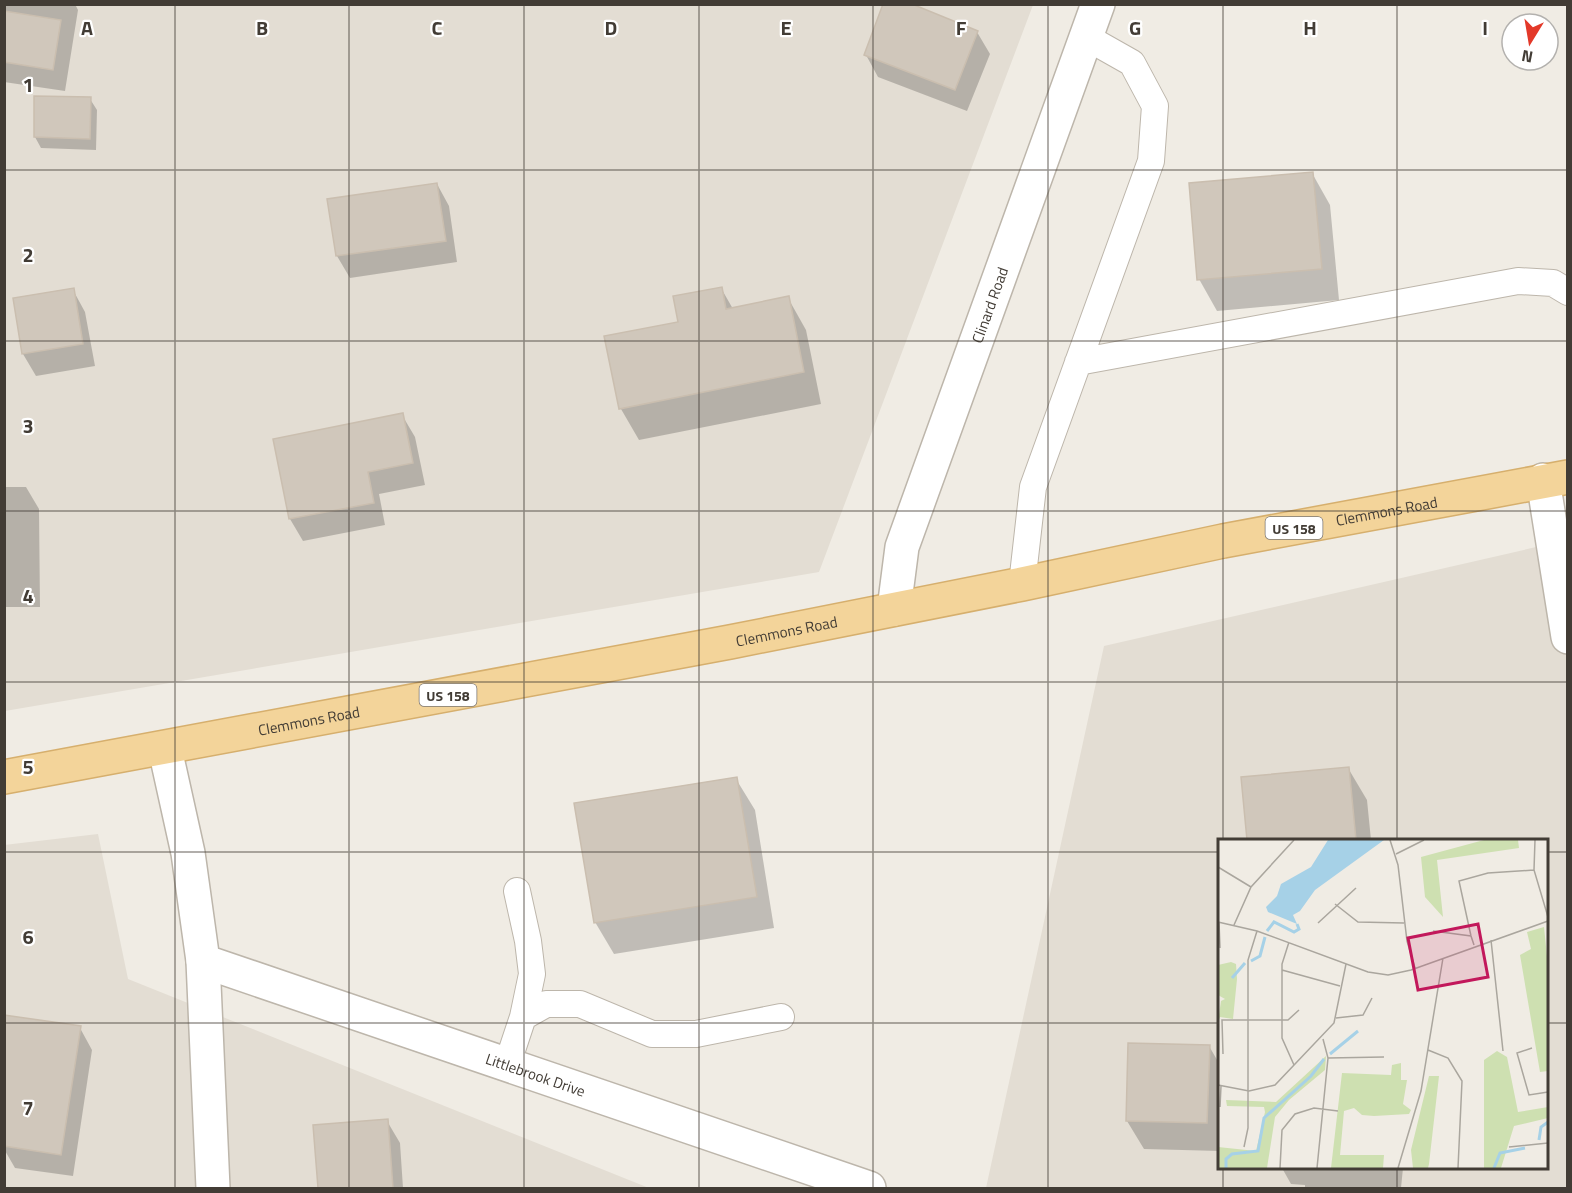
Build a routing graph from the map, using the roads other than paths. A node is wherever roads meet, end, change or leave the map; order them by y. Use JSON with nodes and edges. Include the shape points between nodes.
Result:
{"nodes":[{"id":1,"x":1098,"y":4,"type":"edge"},
{"id":2,"x":1086,"y":37,"type":"junction"},
{"id":3,"x":1568,"y":292,"type":"edge"},
{"id":4,"x":1078,"y":362,"type":"junction"},
{"id":5,"x":1555,"y":479,"type":"edge"},
{"id":6,"x":1022,"y":584,"type":"junction"},
{"id":7,"x":894,"y":609,"type":"junction"},
{"id":8,"x":1568,"y":637,"type":"edge"},
{"id":9,"x":165,"y":748,"type":"junction"},
{"id":10,"x":4,"y":777,"type":"edge"},
{"id":11,"x":517,"y":891,"type":"dead end"},
{"id":12,"x":203,"y":961,"type":"junction"},
{"id":13,"x":523,"y":1017,"type":"junction"},
{"id":14,"x":781,"y":1017,"type":"dead end"},
{"id":15,"x":507,"y":1065,"type":"junction"},
{"id":16,"x":213,"y":1188,"type":"edge"},
{"id":17,"x":869,"y":1188,"type":"edge"}],
"edges":[{"from":1,"to":2,"type":"street","name":"Clinard Road"},
{"from":2,"to":4,"type":"lane","via":[[1132,63],[1155,106],[1150,161]]},
{"from":2,"to":7,"type":"street","name":"Clinard Road","via":[[902,547]]},
{"from":3,"to":4,"type":"lane","via":[[1553,283],[1518,281]]},
{"from":4,"to":6,"type":"lane","via":[[1033,487]]},
{"from":5,"to":6,"type":"main road","name":"Clemmons Road","number":"US 158","via":[[1223,541]]},
{"from":5,"to":8,"type":"street"},
{"from":6,"to":7,"type":"main road","name":"Clemmons Road","number":"US 158"},
{"from":7,"to":9,"type":"main road","name":"Clemmons Road","number":"US 158"},
{"from":9,"to":10,"type":"main road","name":"Clemmons Road","number":"US 158"},
{"from":9,"to":12,"type":"street","via":[[188,853]]},
{"from":11,"to":13,"type":"lane","via":[[532,974]]},
{"from":12,"to":15,"type":"street","name":"Littlebrook Drive"},
{"from":12,"to":16,"type":"street"},
{"from":13,"to":14,"type":"lane","via":[[546,1004],[580,1004],[652,1034],[696,1034]]},
{"from":13,"to":15,"type":"lane"},
{"from":15,"to":17,"type":"street","name":"Littlebrook Drive"}]}
